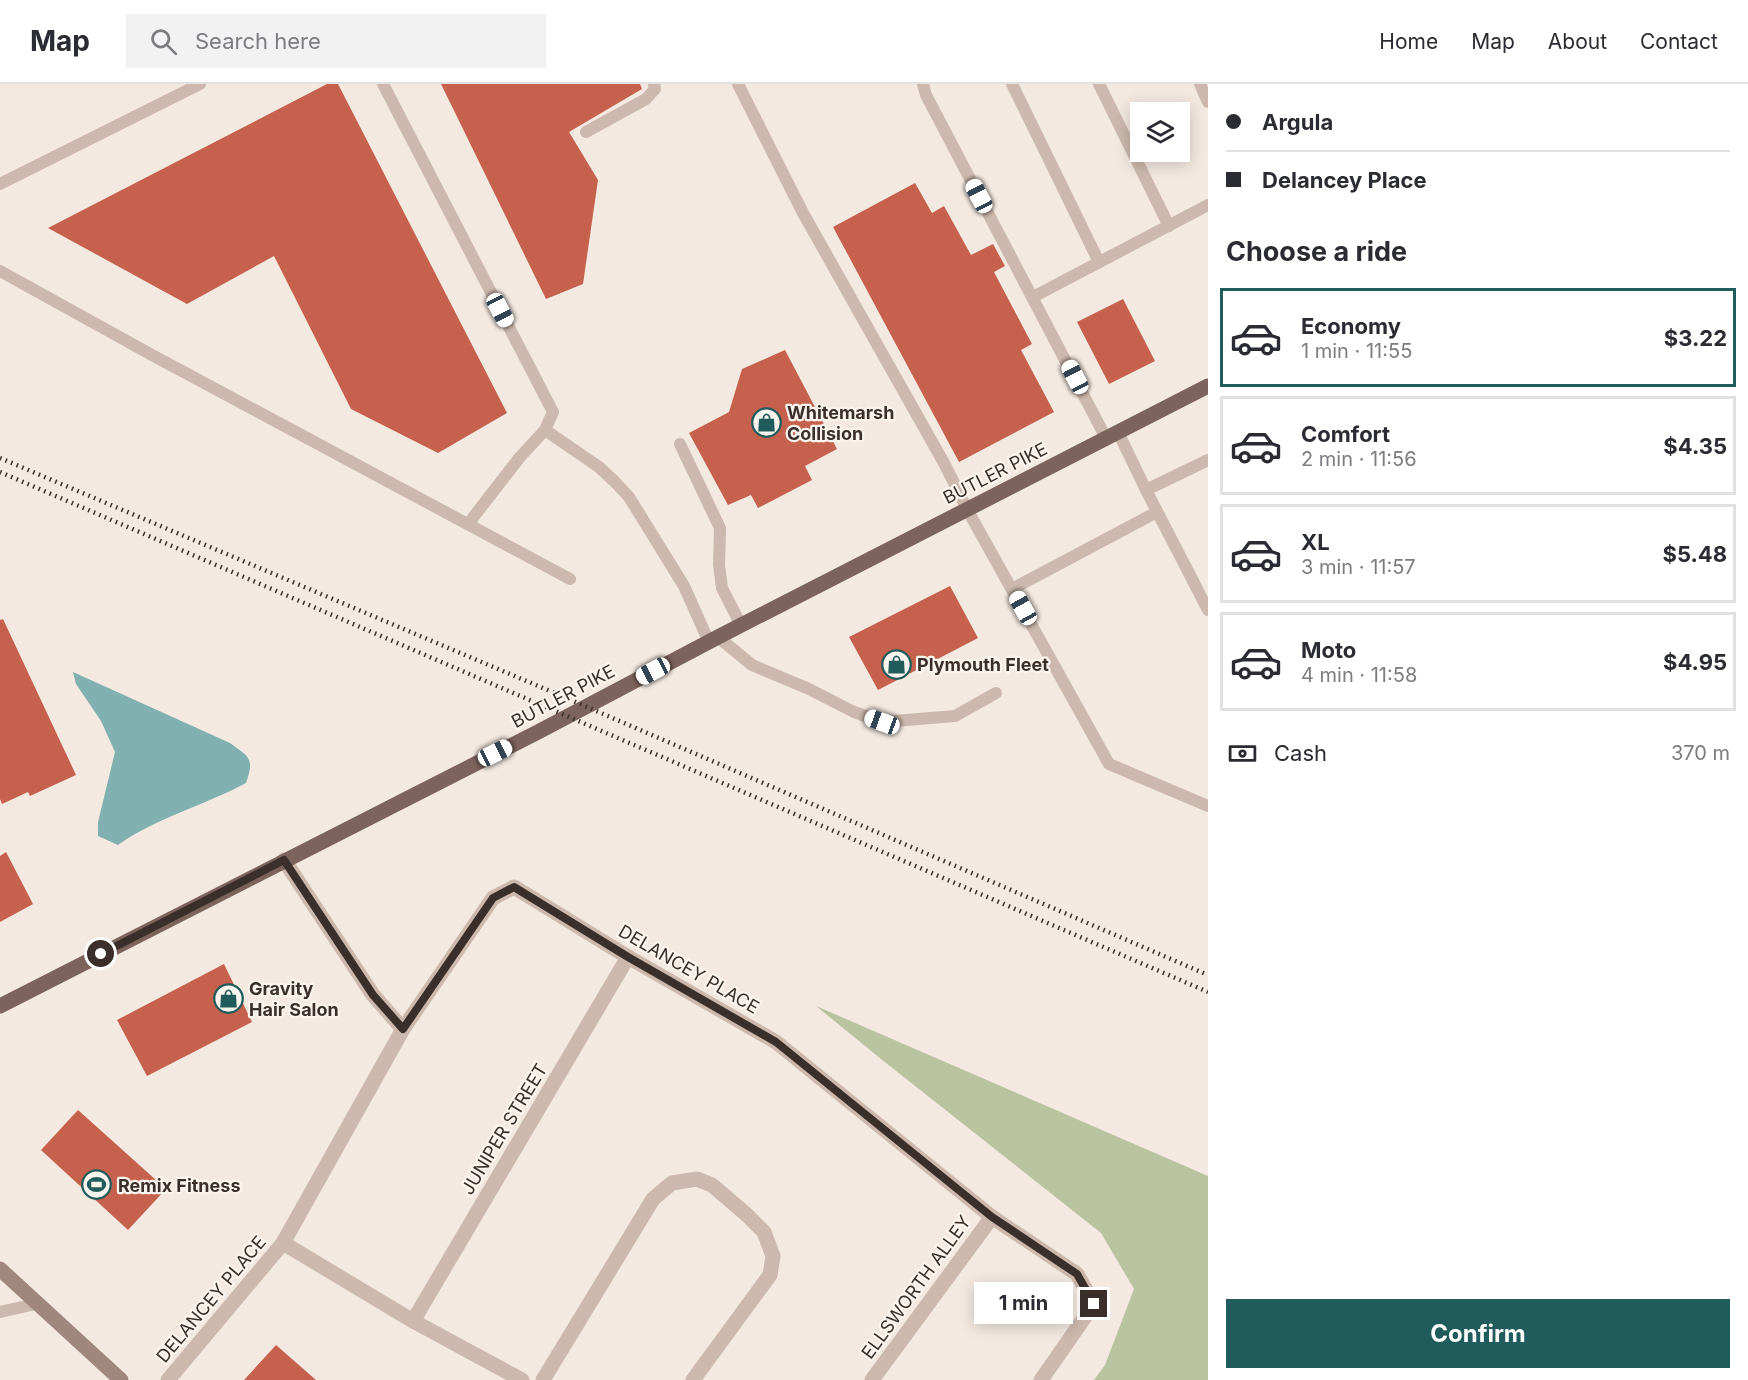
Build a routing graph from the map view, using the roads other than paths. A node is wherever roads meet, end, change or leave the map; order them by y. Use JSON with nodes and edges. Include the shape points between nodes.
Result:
{"nodes":[{"id":1,"x":200,"y":84,"type":"edge"},
{"id":2,"x":383,"y":84,"type":"edge"},
{"id":3,"x":654,"y":84,"type":"edge"},
{"id":4,"x":738,"y":84,"type":"edge"},
{"id":5,"x":923,"y":84,"type":"edge"},
{"id":6,"x":1012,"y":84,"type":"edge"},
{"id":7,"x":1099,"y":84,"type":"edge"},
{"id":8,"x":1200,"y":84,"type":"edge"},
{"id":9,"x":1208,"y":102,"type":"edge"},
{"id":10,"x":586,"y":132,"type":"dead end"},
{"id":11,"x":0,"y":183,"type":"edge"},
{"id":12,"x":1208,"y":206,"type":"edge"},
{"id":13,"x":1169,"y":226,"type":"junction"},
{"id":14,"x":1099,"y":262,"type":"junction"},
{"id":15,"x":0,"y":270,"type":"edge"},
{"id":16,"x":1033,"y":297,"type":"junction"},
{"id":17,"x":1208,"y":386,"type":"edge"},
{"id":18,"x":545,"y":430,"type":"junction"},
{"id":19,"x":1112,"y":435,"type":"junction"},
{"id":20,"x":680,"y":444,"type":"dead end"},
{"id":21,"x":1208,"y":460,"type":"edge"},
{"id":22,"x":1146,"y":490,"type":"junction"},
{"id":23,"x":967,"y":509,"type":"junction"},
{"id":24,"x":1157,"y":512,"type":"junction"},
{"id":25,"x":468,"y":524,"type":"junction"},
{"id":26,"x":570,"y":579,"type":"dead end"},
{"id":27,"x":1012,"y":589,"type":"junction"},
{"id":28,"x":1208,"y":610,"type":"edge"},
{"id":29,"x":741,"y":626,"type":"junction"},
{"id":30,"x":713,"y":639,"type":"junction"},
{"id":31,"x":996,"y":693,"type":"dead end"},
{"id":32,"x":1208,"y":806,"type":"edge"},
{"id":33,"x":284,"y":860,"type":"junction"},
{"id":34,"x":628,"y":957,"type":"junction"},
{"id":35,"x":0,"y":1006,"type":"edge"},
{"id":36,"x":403,"y":1029,"type":"junction"},
{"id":37,"x":992,"y":1217,"type":"junction"},
{"id":38,"x":283,"y":1243,"type":"junction"},
{"id":39,"x":0,"y":1269,"type":"edge"},
{"id":40,"x":36,"y":1304,"type":"junction"},
{"id":41,"x":0,"y":1312,"type":"edge"},
{"id":42,"x":413,"y":1321,"type":"junction"},
{"id":43,"x":121,"y":1380,"type":"edge"},
{"id":44,"x":168,"y":1380,"type":"edge"},
{"id":45,"x":522,"y":1380,"type":"edge"},
{"id":46,"x":543,"y":1380,"type":"edge"},
{"id":47,"x":693,"y":1380,"type":"edge"},
{"id":48,"x":872,"y":1380,"type":"edge"},
{"id":49,"x":1041,"y":1380,"type":"edge"}],
"edges":[{"from":1,"to":11,"type":"lane"},
{"from":2,"to":18,"type":"lane","via":[[553,412]]},
{"from":3,"to":10,"type":"lane","via":[[655,89],[646,99]]},
{"from":4,"to":23,"type":"lane","via":[[803,213]]},
{"from":5,"to":16,"type":"lane"},
{"from":6,"to":14,"type":"lane"},
{"from":7,"to":13,"type":"lane"},
{"from":8,"to":9,"type":"lane"},
{"from":12,"to":13,"type":"lane"},
{"from":13,"to":14,"type":"lane"},
{"from":14,"to":16,"type":"lane"},
{"from":15,"to":25,"type":"lane"},
{"from":16,"to":19,"type":"lane"},
{"from":17,"to":19,"type":"main road","name":"BUTLER PIKE"},
{"from":18,"to":25,"type":"lane"},
{"from":18,"to":30,"type":"lane","via":[[599,467],[629,497]]},
{"from":19,"to":22,"type":"lane"},
{"from":19,"to":23,"type":"main road","name":"BUTLER PIKE"},
{"from":20,"to":29,"type":"lane","via":[[720,528],[722,588]]},
{"from":21,"to":22,"type":"lane"},
{"from":22,"to":24,"type":"lane"},
{"from":23,"to":27,"type":"lane"},
{"from":23,"to":29,"type":"main road","name":"BUTLER PIKE"},
{"from":24,"to":27,"type":"lane"},
{"from":24,"to":28,"type":"lane"},
{"from":25,"to":26,"type":"lane"},
{"from":27,"to":32,"type":"lane","via":[[1109,764]]},
{"from":29,"to":30,"type":"main road","name":"BUTLER PIKE"},
{"from":30,"to":31,"type":"lane","via":[[752,665],[882,722],[955,716]]},
{"from":30,"to":33,"type":"main road","name":"BUTLER PIKE"},
{"from":33,"to":35,"type":"main road","name":"BUTLER PIKE"},
{"from":33,"to":36,"type":"street","via":[[373,995]]},
{"from":34,"to":36,"type":"street","name":"DELANCEY PLACE","via":[[514,887],[493,898]]},
{"from":34,"to":37,"type":"street","name":"DELANCEY PLACE","via":[[776,1042]]},
{"from":34,"to":42,"type":"street","name":"JUNIPER STREET"},
{"from":36,"to":38,"type":"street","name":"DELANCEY PLACE"},
{"from":37,"to":48,"type":"street","name":"ELLSWORTH ALLEY"},
{"from":37,"to":49,"type":"street","name":"DELANCEY PLACE","via":[[1077,1274],[1094,1304]]},
{"from":38,"to":42,"type":"street","name":"DELANCEY PLACE"},
{"from":38,"to":44,"type":"street","name":"DELANCEY PLACE"},
{"from":39,"to":40,"type":"main road"},
{"from":40,"to":41,"type":"lane"},
{"from":40,"to":43,"type":"main road"},
{"from":42,"to":45,"type":"street","name":"DELANCEY PLACE"},
{"from":46,"to":47,"type":"street","via":[[653,1199],[672,1183],[697,1179],[711,1185],[764,1232],[773,1256],[770,1275]]}]}
